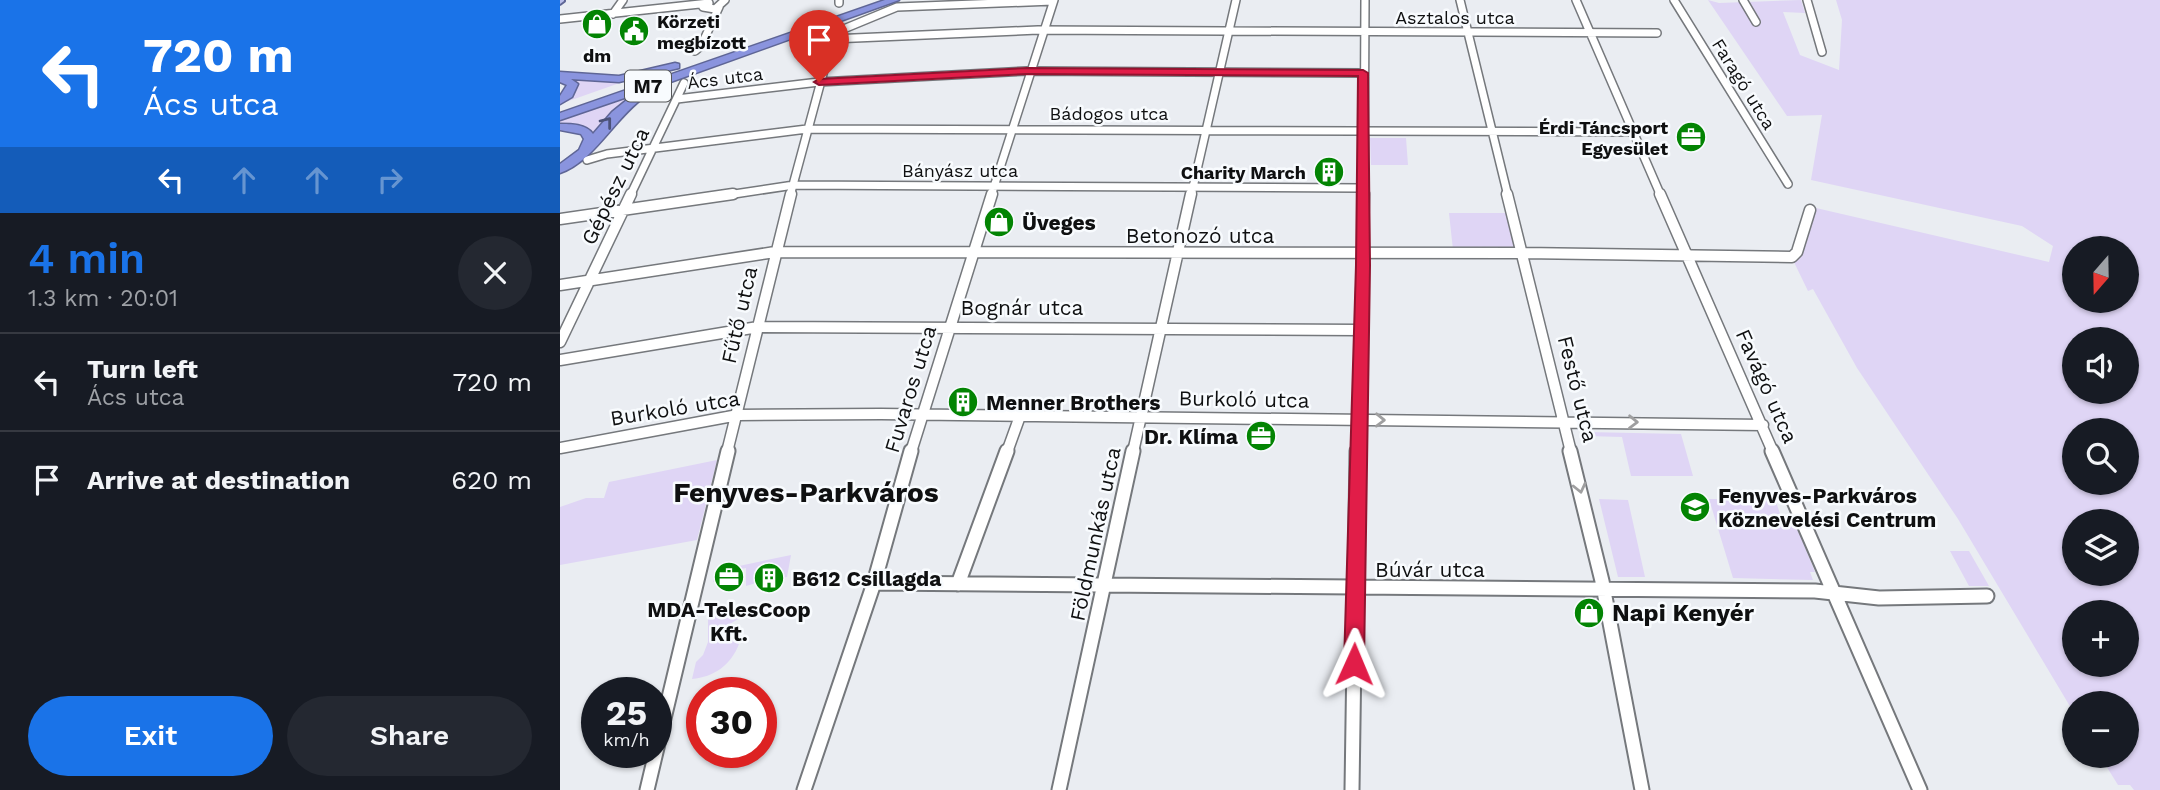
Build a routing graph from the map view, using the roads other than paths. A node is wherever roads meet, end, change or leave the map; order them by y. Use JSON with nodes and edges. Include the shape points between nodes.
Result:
{"nodes":[{"id":1,"x":623,"y":0,"type":"edge"},
{"id":2,"x":873,"y":0,"type":"edge"},
{"id":3,"x":1053,"y":0,"type":"edge"},
{"id":4,"x":1236,"y":0,"type":"edge"},
{"id":5,"x":1365,"y":0,"type":"edge"},
{"id":6,"x":1460,"y":0,"type":"edge"},
{"id":7,"x":1576,"y":0,"type":"edge"},
{"id":8,"x":1674,"y":0,"type":"edge"},
{"id":9,"x":1743,"y":0,"type":"edge"},
{"id":10,"x":1807,"y":0,"type":"edge"},
{"id":11,"x":717,"y":3,"type":"edge"},
{"id":12,"x":894,"y":4,"type":"edge"},
{"id":13,"x":613,"y":14,"type":"junction"},
{"id":14,"x":560,"y":19,"type":"edge"},
{"id":15,"x":1756,"y":22,"type":"dead end"},
{"id":16,"x":1043,"y":30,"type":"junction"},
{"id":17,"x":1229,"y":31,"type":"junction"},
{"id":18,"x":1364,"y":32,"type":"junction"},
{"id":19,"x":1467,"y":32,"type":"junction"},
{"id":20,"x":1657,"y":33,"type":"dead end"},
{"id":21,"x":1590,"y":34,"type":"junction"},
{"id":22,"x":832,"y":39,"type":"junction"},
{"id":23,"x":695,"y":51,"type":"dead end"},
{"id":24,"x":1822,"y":52,"type":"dead end"},
{"id":25,"x":731,"y":54,"type":"junction"},
{"id":26,"x":1031,"y":71,"type":"junction"},
{"id":27,"x":1220,"y":72,"type":"junction"},
{"id":28,"x":1363,"y":73,"type":"junction"},
{"id":29,"x":560,"y":76,"type":"edge"},
{"id":30,"x":819,"y":82,"type":"junction"},
{"id":31,"x":684,"y":83,"type":"dead end"},
{"id":32,"x":677,"y":99,"type":"junction"},
{"id":33,"x":560,"y":102,"type":"edge"},
{"id":34,"x":560,"y":109,"type":"edge"},
{"id":35,"x":560,"y":117,"type":"edge"},
{"id":36,"x":560,"y":127,"type":"edge"},
{"id":37,"x":807,"y":129,"type":"junction"},
{"id":38,"x":1012,"y":129,"type":"junction"},
{"id":39,"x":1208,"y":130,"type":"junction"},
{"id":40,"x":1363,"y":131,"type":"junction"},
{"id":41,"x":1492,"y":132,"type":"junction"},
{"id":42,"x":1633,"y":132,"type":"junction"},
{"id":43,"x":651,"y":148,"type":"junction"},
{"id":44,"x":587,"y":160,"type":"dead end"},
{"id":45,"x":560,"y":168,"type":"edge"},
{"id":46,"x":1788,"y":184,"type":"dead end"},
{"id":47,"x":794,"y":185,"type":"junction"},
{"id":48,"x":995,"y":186,"type":"junction"},
{"id":49,"x":1194,"y":188,"type":"junction"},
{"id":50,"x":1361,"y":188,"type":"junction"},
{"id":51,"x":621,"y":210,"type":"junction"},
{"id":52,"x":1810,"y":210,"type":"dead end"},
{"id":53,"x":560,"y":219,"type":"edge"},
{"id":54,"x":775,"y":251,"type":"junction"},
{"id":55,"x":973,"y":251,"type":"junction"},
{"id":56,"x":1362,"y":252,"type":"junction"},
{"id":57,"x":1177,"y":253,"type":"junction"},
{"id":58,"x":1524,"y":253,"type":"junction"},
{"id":59,"x":1688,"y":255,"type":"junction"},
{"id":60,"x":588,"y":281,"type":"junction"},
{"id":61,"x":560,"y":285,"type":"edge"},
{"id":62,"x":949,"y":326,"type":"junction"},
{"id":63,"x":758,"y":327,"type":"junction"},
{"id":64,"x":1160,"y":328,"type":"junction"},
{"id":65,"x":1360,"y":330,"type":"junction"},
{"id":66,"x":560,"y":342,"type":"edge"},
{"id":67,"x":560,"y":360,"type":"edge"},
{"id":68,"x":738,"y":415,"type":"junction"},
{"id":69,"x":923,"y":415,"type":"junction"},
{"id":70,"x":1020,"y":416,"type":"junction"},
{"id":71,"x":1140,"y":417,"type":"junction"},
{"id":72,"x":1357,"y":420,"type":"junction"},
{"id":73,"x":1564,"y":421,"type":"junction"},
{"id":74,"x":1763,"y":425,"type":"junction"},
{"id":75,"x":560,"y":448,"type":"edge"},
{"id":76,"x":874,"y":583,"type":"junction"},
{"id":77,"x":958,"y":584,"type":"junction"},
{"id":78,"x":1104,"y":584,"type":"junction"},
{"id":79,"x":1355,"y":588,"type":"junction"},
{"id":80,"x":1604,"y":589,"type":"junction"},
{"id":81,"x":1834,"y":593,"type":"junction"},
{"id":82,"x":1987,"y":596,"type":"dead end"},
{"id":83,"x":672,"y":686,"type":"edge"},
{"id":84,"x":652,"y":768,"type":"edge"},
{"id":85,"x":647,"y":790,"type":"edge"},
{"id":86,"x":804,"y":790,"type":"edge"},
{"id":87,"x":1059,"y":790,"type":"edge"},
{"id":88,"x":1352,"y":790,"type":"edge"},
{"id":89,"x":1642,"y":790,"type":"edge"},
{"id":90,"x":1920,"y":790,"type":"edge"}],
"edges":[{"from":1,"to":13,"type":"street"},
{"from":2,"to":25,"type":"highway","number":"M7"},
{"from":3,"to":12,"type":"street"},
{"from":3,"to":16,"type":"street","name":"Fuvaros utca"},
{"from":4,"to":17,"type":"street","name":"Földmunkás utca"},
{"from":5,"to":18,"type":"street"},
{"from":6,"to":19,"type":"street","name":"Festő utca"},
{"from":7,"to":21,"type":"street","name":"Favágó utca"},
{"from":8,"to":46,"type":"street","name":"Faragó utca"},
{"from":9,"to":15,"type":"street"},
{"from":10,"to":24,"type":"street"},
{"from":11,"to":13,"type":"street"},
{"from":11,"to":23,"type":"street"},
{"from":12,"to":22,"type":"street","via":[[836,31]]},
{"from":12,"to":25,"type":"highway","number":"M7"},
{"from":13,"to":14,"type":"street"},
{"from":16,"to":17,"type":"street","name":"Asztalos utca"},
{"from":16,"to":22,"type":"street","name":"Asztalos utca"},
{"from":16,"to":26,"type":"street","name":"Fuvaros utca"},
{"from":17,"to":18,"type":"street","name":"Asztalos utca"},
{"from":17,"to":27,"type":"street","name":"Földmunkás utca"},
{"from":18,"to":19,"type":"street","name":"Asztalos utca"},
{"from":18,"to":28,"type":"street"},
{"from":19,"to":21,"type":"street","name":"Asztalos utca"},
{"from":19,"to":41,"type":"street","name":"Festő utca"},
{"from":20,"to":21,"type":"street","name":"Asztalos utca"},
{"from":21,"to":42,"type":"street","name":"Favágó utca"},
{"from":22,"to":30,"type":"street","name":"Fűtő utca"},
{"from":25,"to":29,"type":"highway","via":[[628,78]]},
{"from":25,"to":34,"type":"highway","number":"M7"},
{"from":25,"to":35,"type":"highway","number":"M7"},
{"from":45,"to":25,"type":"highway","one_way":true,"via":[[584,154],[608,119],[630,101]]},
{"from":26,"to":27,"type":"street","name":"Ács utca"},
{"from":26,"to":30,"type":"street","name":"Ács utca"},
{"from":26,"to":38,"type":"street","name":"Fuvaros utca"},
{"from":27,"to":28,"type":"street","name":"Ács utca"},
{"from":27,"to":39,"type":"street","name":"Földmunkás utca"},
{"from":28,"to":40,"type":"street"},
{"from":29,"to":33,"type":"highway","via":[[573,84]]},
{"from":30,"to":32,"type":"street","name":"Ács utca"},
{"from":30,"to":37,"type":"street","name":"Fűtő utca"},
{"from":31,"to":32,"type":"street","name":"Gépész utca"},
{"from":32,"to":43,"type":"street","name":"Gépész utca"},
{"from":36,"to":45,"type":"highway","via":[[582,130],[590,139]]},
{"from":37,"to":38,"type":"street","name":"Bádogos utca"},
{"from":37,"to":43,"type":"street","name":"Bádogos utca"},
{"from":37,"to":47,"type":"street","name":"Fűtő utca"},
{"from":38,"to":39,"type":"street","name":"Bádogos utca"},
{"from":38,"to":48,"type":"street","name":"Fuvaros utca"},
{"from":39,"to":40,"type":"street","name":"Bádogos utca"},
{"from":39,"to":49,"type":"street","name":"Földmunkás utca"},
{"from":40,"to":41,"type":"street","name":"Bádogos utca"},
{"from":40,"to":50,"type":"street"},
{"from":41,"to":42,"type":"street","name":"Bádogos utca"},
{"from":41,"to":58,"type":"street","name":"Festő utca"},
{"from":42,"to":59,"type":"street","name":"Favágó utca"},
{"from":43,"to":44,"type":"street","name":"Bádogos utca"},
{"from":43,"to":51,"type":"street","name":"Gépész utca"},
{"from":47,"to":48,"type":"street","name":"Bányász utca"},
{"from":47,"to":51,"type":"street","name":"Bányász utca"},
{"from":47,"to":54,"type":"street","name":"Fűtő utca"},
{"from":48,"to":49,"type":"street","name":"Bányász utca"},
{"from":48,"to":55,"type":"street","name":"Fuvaros utca"},
{"from":49,"to":50,"type":"street","name":"Bányász utca"},
{"from":49,"to":57,"type":"street","name":"Földmunkás utca"},
{"from":50,"to":56,"type":"street"},
{"from":51,"to":53,"type":"street","name":"Bányász utca"},
{"from":51,"to":60,"type":"street","name":"Gépész utca"},
{"from":52,"to":59,"type":"street","name":"Betonozó utca","via":[[1792,257]]},
{"from":54,"to":55,"type":"street","name":"Betonozó utca"},
{"from":54,"to":60,"type":"street","name":"Betonozó utca"},
{"from":54,"to":63,"type":"street","name":"Fűtő utca"},
{"from":55,"to":57,"type":"street","name":"Betonozó utca"},
{"from":55,"to":62,"type":"street","name":"Fuvaros utca"},
{"from":56,"to":57,"type":"street","name":"Betonozó utca"},
{"from":56,"to":58,"type":"street","name":"Betonozó utca"},
{"from":56,"to":65,"type":"street"},
{"from":57,"to":64,"type":"street","name":"Földmunkás utca"},
{"from":58,"to":59,"type":"street","name":"Betonozó utca"},
{"from":58,"to":73,"type":"street","name":"Festő utca"},
{"from":59,"to":74,"type":"street","name":"Favágó utca"},
{"from":60,"to":61,"type":"street","name":"Betonozó utca"},
{"from":60,"to":66,"type":"street","name":"Gépész utca"},
{"from":62,"to":63,"type":"street","name":"Bognár utca"},
{"from":62,"to":64,"type":"street","name":"Bognár utca"},
{"from":62,"to":69,"type":"street","name":"Fuvaros utca"},
{"from":63,"to":67,"type":"street","name":"Bognár utca"},
{"from":63,"to":68,"type":"street","name":"Fűtő utca"},
{"from":64,"to":65,"type":"street","name":"Bognár utca"},
{"from":64,"to":71,"type":"street","name":"Földmunkás utca"},
{"from":65,"to":72,"type":"street"},
{"from":68,"to":69,"type":"street","name":"Burkoló utca"},
{"from":68,"to":75,"type":"street","name":"Burkoló utca"},
{"from":68,"to":83,"type":"street","name":"Fűtő utca"},
{"from":69,"to":70,"type":"street","name":"Burkoló utca"},
{"from":69,"to":76,"type":"street","name":"Fuvaros utca"},
{"from":70,"to":71,"type":"street","name":"Burkoló utca"},
{"from":70,"to":77,"type":"street"},
{"from":71,"to":72,"type":"street","name":"Burkoló utca"},
{"from":71,"to":78,"type":"street","name":"Földmunkás utca"},
{"from":72,"to":73,"type":"street","name":"Burkoló utca","one_way":true},
{"from":72,"to":79,"type":"street"},
{"from":73,"to":74,"type":"street","name":"Burkoló utca","one_way":true},
{"from":73,"to":80,"type":"street","name":"Festő utca","one_way":true},
{"from":74,"to":81,"type":"street","name":"Favágó utca"},
{"from":76,"to":77,"type":"street","name":"Búvár utca"},
{"from":76,"to":86,"type":"street","name":"Fuvaros utca"},
{"from":77,"to":78,"type":"street","name":"Búvár utca"},
{"from":78,"to":79,"type":"street","name":"Búvár utca"},
{"from":78,"to":87,"type":"street","name":"Földmunkás utca"},
{"from":79,"to":80,"type":"street","name":"Búvár utca"},
{"from":79,"to":88,"type":"street"},
{"from":80,"to":81,"type":"street","name":"Búvár utca"},
{"from":80,"to":89,"type":"street","name":"Festő utca"},
{"from":81,"to":82,"type":"street","name":"Búvár utca","via":[[1879,598]]},
{"from":81,"to":90,"type":"street","name":"Favágó utca"},
{"from":84,"to":85,"type":"street","name":"Fűtő utca"}]}
